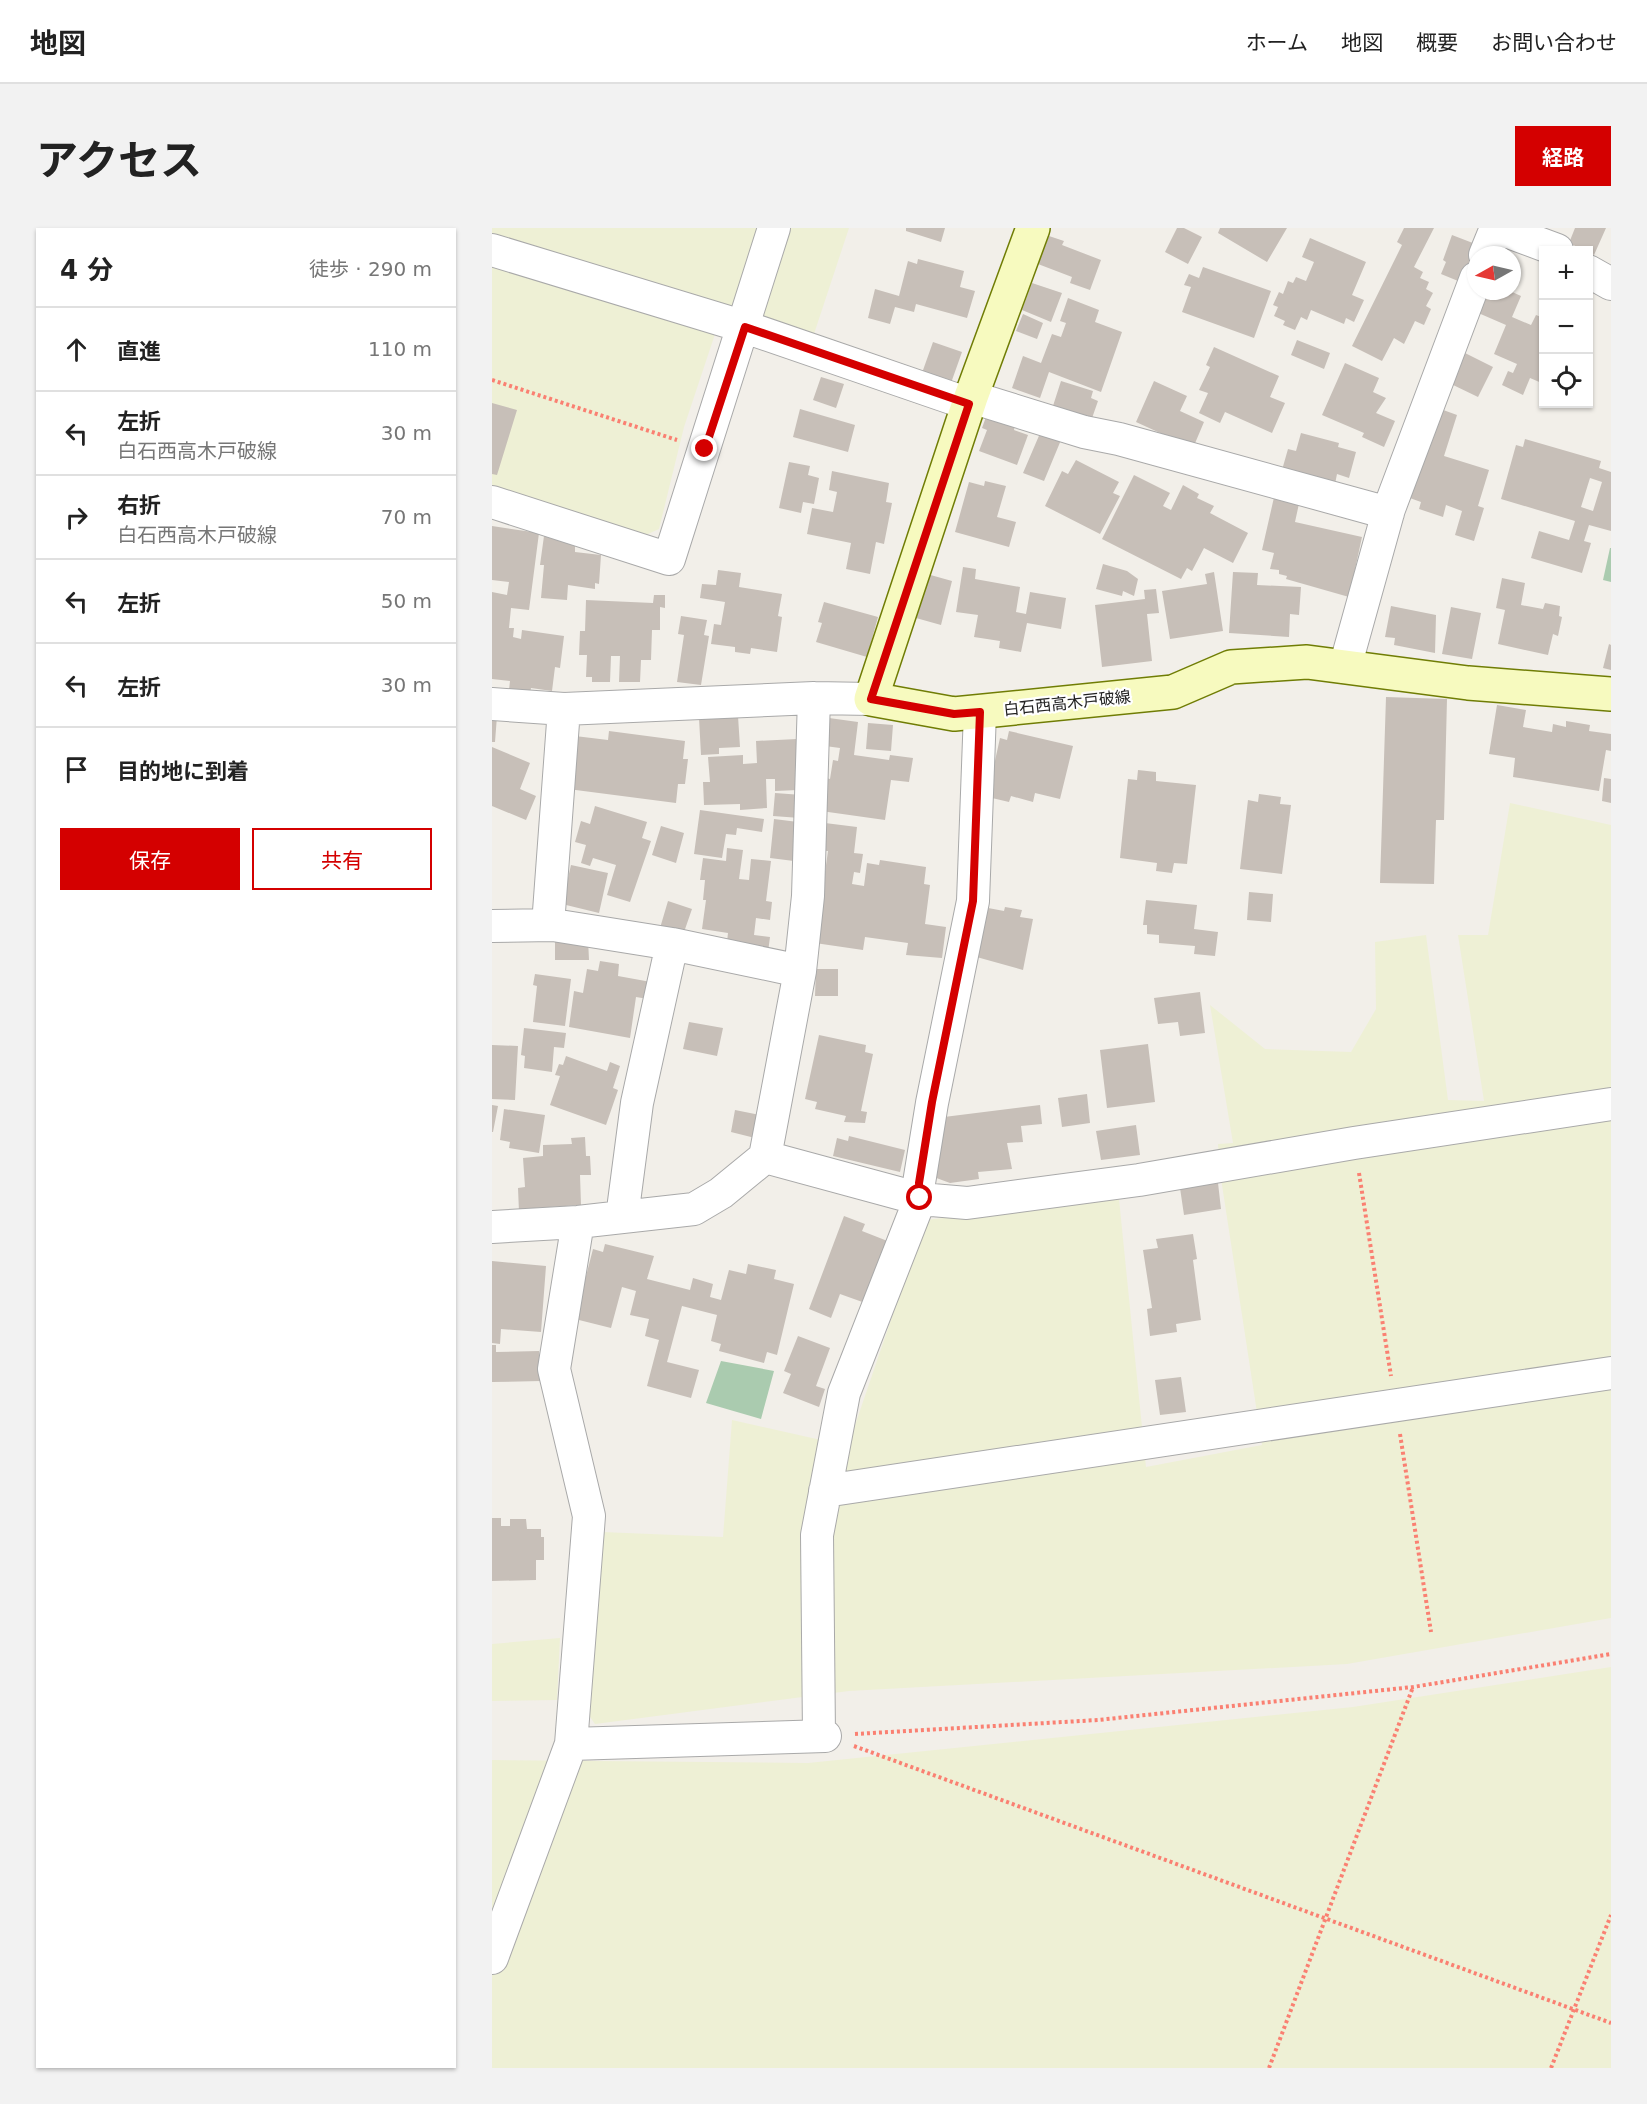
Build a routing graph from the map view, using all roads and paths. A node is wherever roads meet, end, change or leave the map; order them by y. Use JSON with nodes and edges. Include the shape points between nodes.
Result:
{"nodes":[{"id":1,"x":774,"y":228,"type":"edge"},
{"id":2,"x":1033,"y":228,"type":"edge"},
{"id":3,"x":1497,"y":228,"type":"edge"},
{"id":4,"x":1489,"y":246,"type":"edge"},
{"id":5,"x":1546,"y":246,"type":"edge"},
{"id":6,"x":492,"y":250,"type":"edge"},
{"id":7,"x":1593,"y":274,"type":"edge"},
{"id":8,"x":1611,"y":284,"type":"edge"},
{"id":9,"x":1467,"y":300,"type":"edge"},
{"id":10,"x":745,"y":327,"type":"junction"},
{"id":11,"x":492,"y":380,"type":"edge"},
{"id":12,"x":970,"y":400,"type":"junction"},
{"id":13,"x":705,"y":449,"type":"junction"},
{"id":14,"x":492,"y":502,"type":"edge"},
{"id":15,"x":1388,"y":513,"type":"junction"},
{"id":16,"x":1345,"y":667,"type":"junction"},
{"id":17,"x":1611,"y":694,"type":"edge"},
{"id":18,"x":814,"y":698,"type":"junction"},
{"id":19,"x":871,"y":699,"type":"junction"},
{"id":20,"x":492,"y":704,"type":"edge"},
{"id":21,"x":564,"y":709,"type":"junction"},
{"id":22,"x":980,"y":712,"type":"junction"},
{"id":23,"x":548,"y":925,"type":"junction"},
{"id":24,"x":492,"y":926,"type":"edge"},
{"id":25,"x":672,"y":944,"type":"junction"},
{"id":26,"x":800,"y":971,"type":"junction"},
{"id":27,"x":1611,"y":1104,"type":"edge"},
{"id":28,"x":765,"y":1156,"type":"junction"},
{"id":29,"x":920,"y":1198,"type":"junction"},
{"id":30,"x":622,"y":1217,"type":"junction"},
{"id":31,"x":578,"y":1222,"type":"junction"},
{"id":32,"x":492,"y":1227,"type":"edge"},
{"id":33,"x":1611,"y":1373,"type":"edge"},
{"id":34,"x":825,"y":1491,"type":"junction"},
{"id":35,"x":1611,"y":1654,"type":"edge"},
{"id":36,"x":1413,"y":1687,"type":"junction"},
{"id":37,"x":822,"y":1736,"type":"junction"},
{"id":38,"x":571,"y":1744,"type":"junction"},
{"id":39,"x":1611,"y":1915,"type":"edge"},
{"id":40,"x":1326,"y":1918,"type":"junction"},
{"id":41,"x":492,"y":1958,"type":"edge"},
{"id":42,"x":1573,"y":2010,"type":"junction"},
{"id":43,"x":1611,"y":2023,"type":"edge"},
{"id":44,"x":1269,"y":2068,"type":"edge"},
{"id":45,"x":1551,"y":2068,"type":"edge"}],
"edges":[{"from":1,"to":10,"type":"street"},
{"from":2,"to":12,"type":"main road"},
{"from":3,"to":4,"type":"street"},
{"from":3,"to":5,"type":"street"},
{"from":6,"to":10,"type":"street"},
{"from":7,"to":8,"type":"street"},
{"from":9,"to":15,"type":"street"},
{"from":10,"to":12,"type":"street"},
{"from":10,"to":13,"type":"street"},
{"from":11,"to":13,"type":"path"},
{"from":12,"to":15,"type":"street"},
{"from":12,"to":19,"type":"main road"},
{"from":13,"to":14,"type":"street","via":[[669,559]]},
{"from":15,"to":16,"type":"street"},
{"from":16,"to":17,"type":"main road","name":"白石西高木戸破線","via":[[1468,683]]},
{"from":16,"to":22,"type":"main road","name":"白石西高木戸破線","via":[[1307,662],[1231,667],[1173,692]]},
{"from":18,"to":19,"type":"street"},
{"from":18,"to":21,"type":"street"},
{"from":18,"to":26,"type":"street","via":[[808,896]]},
{"from":19,"to":22,"type":"main road","name":"白石西高木戸破線","via":[[954,714]]},
{"from":20,"to":21,"type":"street"},
{"from":21,"to":23,"type":"street"},
{"from":22,"to":29,"type":"street","via":[[973,901],[932,1102]]},
{"from":23,"to":24,"type":"street"},
{"from":23,"to":25,"type":"street"},
{"from":25,"to":26,"type":"street"},
{"from":25,"to":30,"type":"street","via":[[637,1103]]},
{"from":26,"to":28,"type":"street"},
{"from":27,"to":29,"type":"street","via":[[1116,1183],[967,1203]]},
{"from":28,"to":29,"type":"street"},
{"from":28,"to":30,"type":"street","via":[[721,1193],[694,1209]]},
{"from":29,"to":34,"type":"street","via":[[844,1393]]},
{"from":30,"to":31,"type":"street"},
{"from":31,"to":32,"type":"street"},
{"from":31,"to":38,"type":"street","via":[[554,1368],[589,1516]]},
{"from":33,"to":34,"type":"street"},
{"from":34,"to":37,"type":"street","via":[[817,1535]]},
{"from":35,"to":36,"type":"path"},
{"from":36,"to":37,"type":"path","via":[[1098,1720]]},
{"from":36,"to":40,"type":"path"},
{"from":37,"to":38,"type":"street"},
{"from":37,"to":40,"type":"path"},
{"from":38,"to":41,"type":"street"},
{"from":39,"to":42,"type":"path"},
{"from":40,"to":42,"type":"path"},
{"from":40,"to":44,"type":"path"},
{"from":42,"to":43,"type":"path"},
{"from":42,"to":45,"type":"path"}]}
